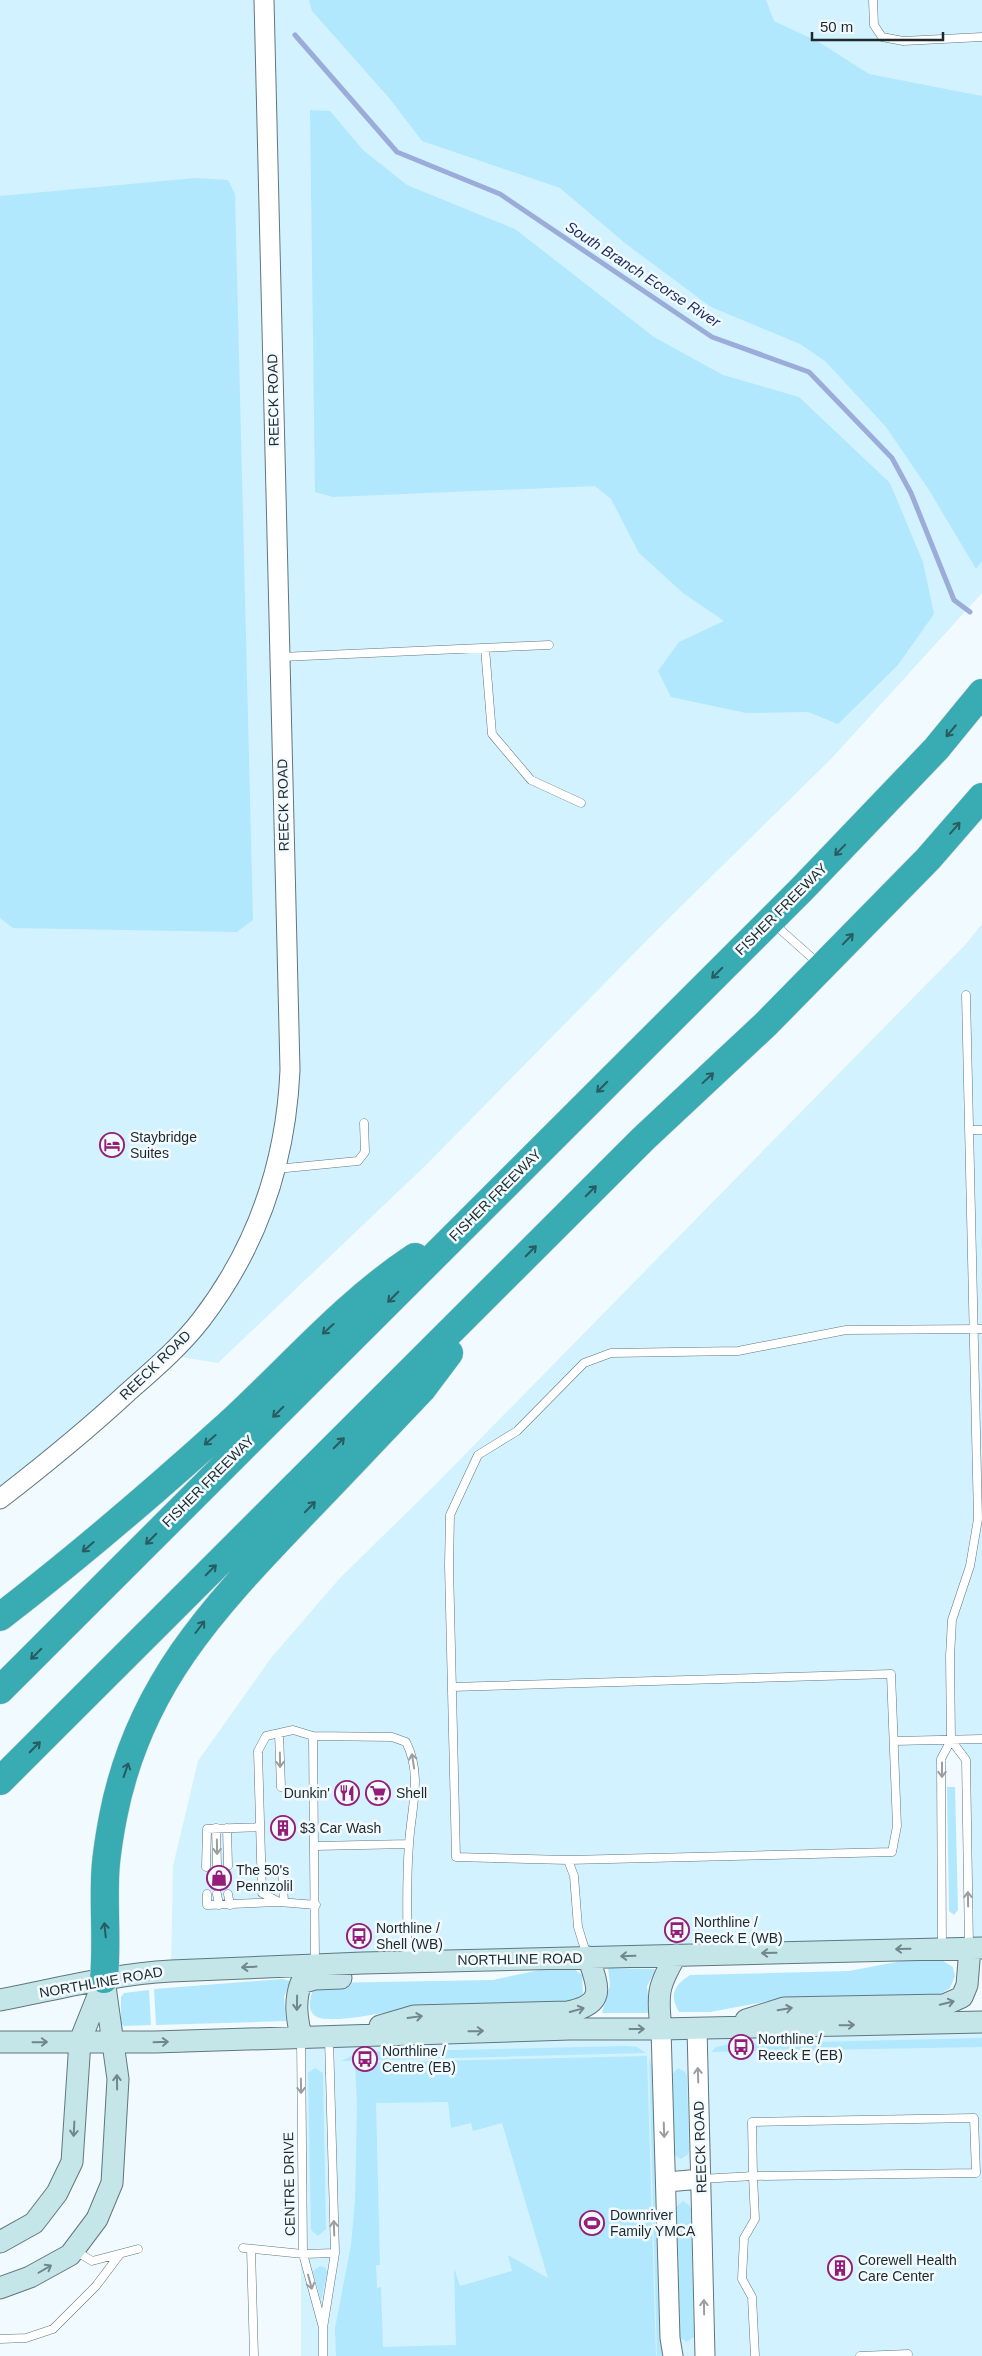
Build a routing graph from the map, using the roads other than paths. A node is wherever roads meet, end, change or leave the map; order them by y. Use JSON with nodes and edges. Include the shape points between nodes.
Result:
{"nodes":[{"id":1,"x":264,"y":0,"type":"edge"},
{"id":2,"x":873,"y":0,"type":"edge"},
{"id":3,"x":982,"y":36,"type":"edge"},
{"id":4,"x":549,"y":645,"type":"dead end"},
{"id":5,"x":485,"y":648,"type":"junction"},
{"id":6,"x":279,"y":657,"type":"junction"},
{"id":7,"x":982,"y":693,"type":"edge"},
{"id":8,"x":982,"y":796,"type":"edge"},
{"id":9,"x":581,"y":803,"type":"dead end"},
{"id":10,"x":770,"y":920,"type":"junction"},
{"id":11,"x":822,"y":967,"type":"junction"},
{"id":12,"x":966,"y":995,"type":"dead end"},
{"id":13,"x":364,"y":1123,"type":"dead end"},
{"id":14,"x":969,"y":1130,"type":"junction"},
{"id":15,"x":982,"y":1130,"type":"edge"},
{"id":16,"x":276,"y":1168,"type":"junction"},
{"id":17,"x":464,"y":1225,"type":"junction"},
{"id":18,"x":506,"y":1276,"type":"junction"},
{"id":19,"x":978,"y":1329,"type":"edge"},
{"id":20,"x":0,"y":1499,"type":"edge"},
{"id":21,"x":0,"y":1617,"type":"edge"},
{"id":22,"x":452,"y":1686,"type":"junction"},
{"id":23,"x":0,"y":1690,"type":"edge"},
{"id":24,"x":279,"y":1733,"type":"junction"},
{"id":25,"x":313,"y":1736,"type":"junction"},
{"id":26,"x":982,"y":1739,"type":"edge"},
{"id":27,"x":952,"y":1740,"type":"junction"},
{"id":28,"x":894,"y":1741,"type":"junction"},
{"id":29,"x":0,"y":1781,"type":"edge"},
{"id":30,"x":280,"y":1787,"type":"dead end"},
{"id":31,"x":260,"y":1827,"type":"junction"},
{"id":32,"x":216,"y":1828,"type":"junction"},
{"id":33,"x":227,"y":1828,"type":"junction"},
{"id":34,"x":409,"y":1844,"type":"junction"},
{"id":35,"x":315,"y":1846,"type":"junction"},
{"id":36,"x":568,"y":1860,"type":"junction"},
{"id":37,"x":217,"y":1866,"type":"dead end"},
{"id":38,"x":228,"y":1866,"type":"dead end"},
{"id":39,"x":206,"y":1867,"type":"dead end"},
{"id":40,"x":282,"y":1869,"type":"dead end"},
{"id":41,"x":206,"y":1894,"type":"dead end"},
{"id":42,"x":217,"y":1894,"type":"dead end"},
{"id":43,"x":228,"y":1894,"type":"dead end"},
{"id":44,"x":281,"y":1902,"type":"junction"},
{"id":45,"x":219,"y":1905,"type":"junction"},
{"id":46,"x":230,"y":1905,"type":"junction"},
{"id":47,"x":316,"y":1905,"type":"junction"},
{"id":48,"x":942,"y":1948,"type":"junction"},
{"id":49,"x":976,"y":1948,"type":"edge"},
{"id":50,"x":676,"y":1955,"type":"junction"},
{"id":51,"x":588,"y":1958,"type":"junction"},
{"id":52,"x":518,"y":1959,"type":"junction"},
{"id":53,"x":408,"y":1962,"type":"junction"},
{"id":54,"x":315,"y":1964,"type":"junction"},
{"id":55,"x":104,"y":1979,"type":"junction"},
{"id":56,"x":0,"y":2000,"type":"edge"},
{"id":57,"x":982,"y":2022,"type":"edge"},
{"id":58,"x":722,"y":2027,"type":"junction"},
{"id":59,"x":697,"y":2028,"type":"junction"},
{"id":60,"x":661,"y":2029,"type":"junction"},
{"id":61,"x":351,"y":2035,"type":"junction"},
{"id":62,"x":329,"y":2036,"type":"junction"},
{"id":63,"x":301,"y":2037,"type":"junction"},
{"id":64,"x":80,"y":2041,"type":"junction"},
{"id":65,"x":0,"y":2042,"type":"edge"},
{"id":66,"x":112,"y":2042,"type":"junction"},
{"id":67,"x":753,"y":2176,"type":"junction"},
{"id":68,"x":701,"y":2178,"type":"junction"},
{"id":69,"x":666,"y":2182,"type":"junction"},
{"id":70,"x":0,"y":2242,"type":"edge"},
{"id":71,"x":138,"y":2249,"type":"dead end"},
{"id":72,"x":74,"y":2250,"type":"junction"},
{"id":73,"x":335,"y":2253,"type":"junction"},
{"id":74,"x":120,"y":2254,"type":"junction"},
{"id":75,"x":302,"y":2254,"type":"junction"},
{"id":76,"x":0,"y":2288,"type":"edge"},
{"id":77,"x":323,"y":2328,"type":"junction"},
{"id":78,"x":0,"y":2339,"type":"edge"},
{"id":79,"x":908,"y":2354,"type":"dead end"},
{"id":80,"x":254,"y":2356,"type":"edge"},
{"id":81,"x":324,"y":2356,"type":"edge"},
{"id":82,"x":673,"y":2356,"type":"edge"},
{"id":83,"x":705,"y":2356,"type":"edge"},
{"id":84,"x":755,"y":2356,"type":"edge"},
{"id":85,"x":860,"y":2356,"type":"edge"}],
"edges":[{"from":1,"to":6,"type":"street","name":"REECK ROAD"},
{"from":2,"to":3,"type":"lane","via":[[874,25],[882,37],[903,41]]},
{"from":4,"to":5,"type":"lane"},
{"from":5,"to":6,"type":"lane"},
{"from":5,"to":9,"type":"lane","via":[[492,734],[531,780]]},
{"from":6,"to":16,"type":"street","name":"REECK ROAD","via":[[290,1070],[285,1126]]},
{"from":7,"to":10,"type":"highway","name":"FISHER FREEWAY","one_way":true,"via":[[936,749]]},
{"from":11,"to":8,"type":"highway","one_way":true,"via":[[928,859]]},
{"from":10,"to":11,"type":"lane"},
{"from":10,"to":17,"type":"highway","name":"FISHER FREEWAY","one_way":true},
{"from":18,"to":11,"type":"highway","one_way":true},
{"from":12,"to":14,"type":"lane"},
{"from":13,"to":16,"type":"lane","via":[[365,1152],[358,1161]]},
{"from":14,"to":15,"type":"lane"},
{"from":14,"to":19,"type":"lane"},
{"from":16,"to":20,"type":"street","name":"REECK ROAD","via":[[264,1207],[241,1258],[200,1320],[169,1355],[74,1441]]},
{"from":17,"to":21,"type":"highway","one_way":true,"via":[[389,1274],[302,1352],[230,1423],[71,1562]]},
{"from":17,"to":23,"type":"highway","name":"FISHER FREEWAY","one_way":true},
{"from":29,"to":18,"type":"highway","one_way":true},
{"from":55,"to":18,"type":"highway","one_way":true,"via":[[107,1948],[105,1878],[113,1816],[133,1749],[160,1687],[219,1603],[422,1389]]},
{"from":19,"to":22,"type":"lane","via":[[846,1330],[738,1351],[612,1353],[584,1363],[517,1431],[478,1455],[450,1515]]},
{"from":19,"to":27,"type":"lane","via":[[978,1519],[970,1566],[952,1620]]},
{"from":22,"to":28,"type":"lane","via":[[891,1674]]},
{"from":22,"to":36,"type":"lane","via":[[456,1857]]},
{"from":24,"to":25,"type":"lane","via":[[293,1730]]},
{"from":24,"to":30,"type":"lane","one_way":true},
{"from":24,"to":31,"type":"lane","via":[[266,1736],[258,1751]]},
{"from":34,"to":25,"type":"lane","one_way":true,"via":[[416,1786],[413,1755],[406,1742],[392,1737]]},
{"from":25,"to":35,"type":"lane"},
{"from":26,"to":27,"type":"lane"},
{"from":27,"to":28,"type":"lane"},
{"from":27,"to":48,"type":"lane","one_way":true,"via":[[942,1760]]},
{"from":49,"to":27,"type":"lane","one_way":true,"via":[[966,1760]]},
{"from":28,"to":36,"type":"lane","via":[[897,1826],[892,1852]]},
{"from":31,"to":33,"type":"lane"},
{"from":31,"to":44,"type":"lane","via":[[262,1893]]},
{"from":32,"to":33,"type":"lane"},
{"from":32,"to":37,"type":"lane","one_way":true},
{"from":32,"to":39,"type":"lane","via":[[206,1829]]},
{"from":33,"to":38,"type":"lane"},
{"from":34,"to":35,"type":"lane"},
{"from":34,"to":53,"type":"lane"},
{"from":35,"to":47,"type":"lane"},
{"from":36,"to":51,"type":"lane","via":[[574,1876],[578,1927]]},
{"from":40,"to":44,"type":"lane"},
{"from":41,"to":45,"type":"lane","via":[[207,1905]]},
{"from":42,"to":45,"type":"lane"},
{"from":43,"to":46,"type":"lane"},
{"from":44,"to":46,"type":"lane"},
{"from":44,"to":47,"type":"lane"},
{"from":45,"to":46,"type":"lane"},
{"from":47,"to":54,"type":"lane"},
{"from":48,"to":49,"type":"main road","name":"NORTHLINE ROAD"},
{"from":48,"to":50,"type":"main road","name":"NORTHLINE ROAD","one_way":true},
{"from":58,"to":49,"type":"main road","one_way":true,"via":[[784,2008],[944,2005],[962,1997]]},
{"from":50,"to":51,"type":"main road","name":"NORTHLINE ROAD","one_way":true},
{"from":50,"to":60,"type":"main road","via":[[661,1982],[658,2007]]},
{"from":51,"to":52,"type":"main road","name":"NORTHLINE ROAD"},
{"from":61,"to":51,"type":"main road","one_way":true,"via":[[414,2016],[568,2012],[588,2007],[597,1995]]},
{"from":52,"to":53,"type":"main road","name":"NORTHLINE ROAD"},
{"from":52,"to":63,"type":"main road","one_way":true,"via":[[485,1973],[315,1978],[301,1983],[296,2015]]},
{"from":53,"to":54,"type":"main road","name":"NORTHLINE ROAD"},
{"from":54,"to":55,"type":"main road","name":"NORTHLINE ROAD","one_way":true,"via":[[150,1972]]},
{"from":55,"to":56,"type":"main road","name":"NORTHLINE ROAD"},
{"from":55,"to":64,"type":"main road"},
{"from":55,"to":66,"type":"main road"},
{"from":58,"to":57,"type":"main road","one_way":true},
{"from":58,"to":59,"type":"main road"},
{"from":59,"to":60,"type":"main road"},
{"from":68,"to":59,"type":"street","name":"REECK ROAD","one_way":true},
{"from":61,"to":60,"type":"main road","one_way":true},
{"from":60,"to":69,"type":"street","one_way":true},
{"from":61,"to":62,"type":"main road"},
{"from":62,"to":63,"type":"main road"},
{"from":73,"to":62,"type":"lane","name":"CENTRE DRIVE","one_way":true},
{"from":66,"to":63,"type":"main road","one_way":true},
{"from":63,"to":75,"type":"lane","name":"CENTRE DRIVE","one_way":true},
{"from":65,"to":64,"type":"main road","one_way":true},
{"from":64,"to":66,"type":"main road"},
{"from":64,"to":70,"type":"main road","one_way":true,"via":[[72,2162],[57,2194],[34,2223]]},
{"from":72,"to":66,"type":"main road","one_way":true,"via":[[97,2219],[112,2183],[118,2079]]},
{"from":67,"to":67,"type":"lane","via":[[976,2173],[974,2118],[752,2122]]},
{"from":67,"to":68,"type":"lane"},
{"from":67,"to":84,"type":"lane","via":[[755,2219],[744,2238],[742,2279],[752,2297]]},
{"from":68,"to":69,"type":"street"},
{"from":83,"to":68,"type":"street","name":"REECK ROAD","one_way":true},
{"from":69,"to":82,"type":"street"},
{"from":71,"to":74,"type":"lane"},
{"from":72,"to":74,"type":"lane","via":[[92,2260]]},
{"from":76,"to":72,"type":"main road","one_way":true,"via":[[30,2277]]},
{"from":73,"to":75,"type":"lane"},
{"from":73,"to":77,"type":"lane","name":"CENTRE DRIVE"},
{"from":74,"to":78,"type":"lane","via":[[96,2286],[53,2329],[26,2338]]},
{"from":75,"to":77,"type":"lane","name":"CENTRE DRIVE","one_way":true},
{"from":75,"to":80,"type":"lane","via":[[247,2248]]},
{"from":77,"to":81,"type":"lane","name":"CENTRE DRIVE"},
{"from":79,"to":85,"type":"lane"}]}
